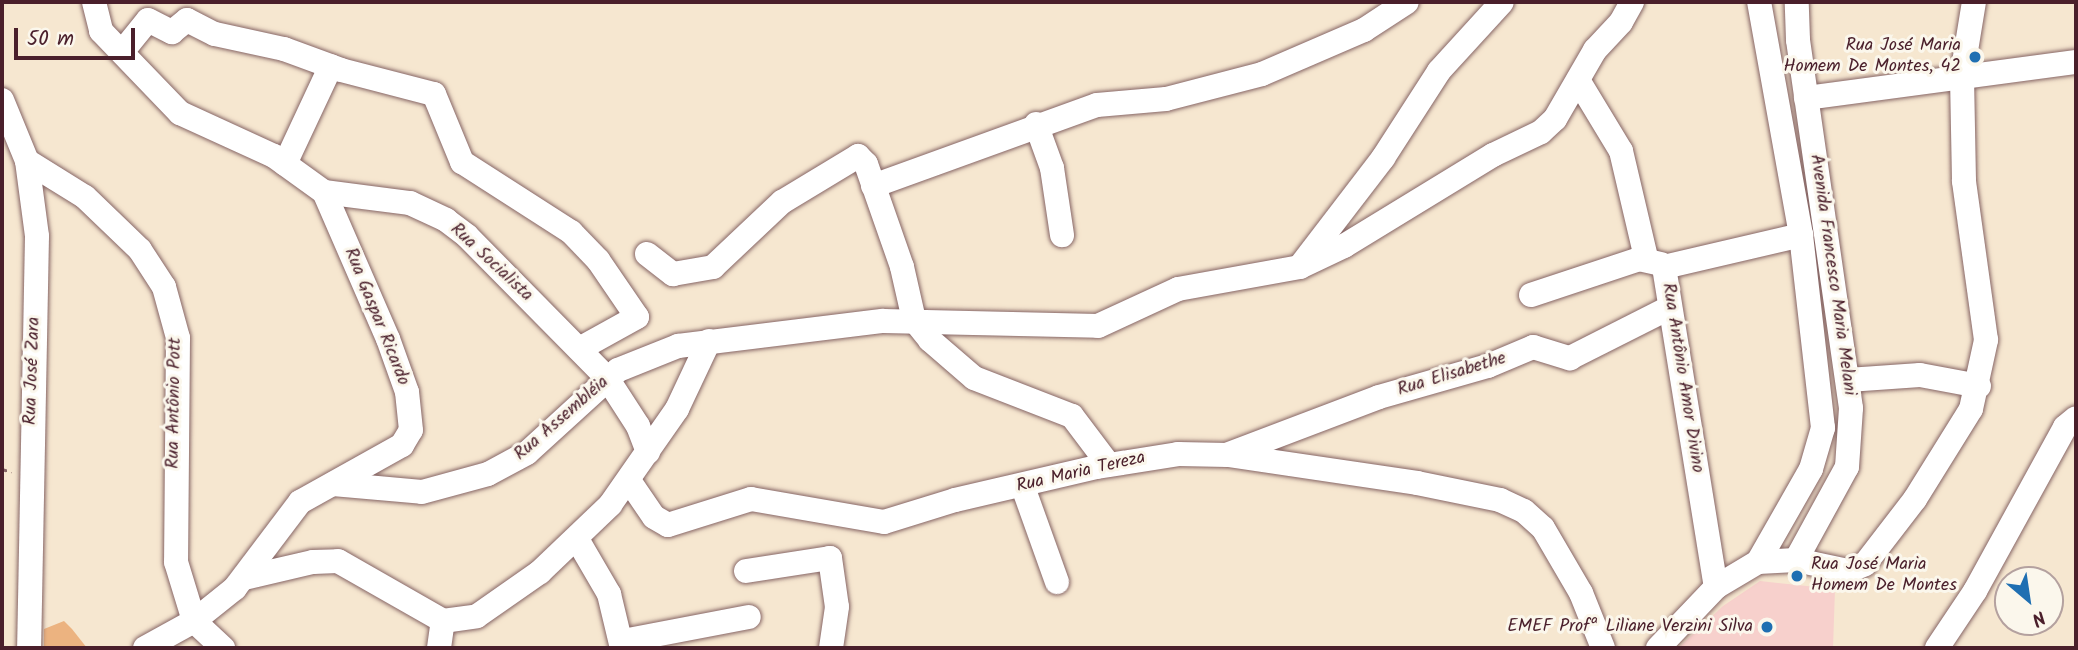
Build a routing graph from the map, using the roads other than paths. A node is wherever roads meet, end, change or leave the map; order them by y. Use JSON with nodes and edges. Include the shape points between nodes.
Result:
{"nodes":[{"id":1,"x":94,"y":2,"type":"edge"},
{"id":2,"x":1407,"y":2,"type":"edge"},
{"id":3,"x":1502,"y":2,"type":"edge"},
{"id":4,"x":1632,"y":2,"type":"edge"},
{"id":5,"x":1974,"y":2,"type":"edge"},
{"id":6,"x":1797,"y":6,"type":"edge"},
{"id":7,"x":1761,"y":10,"type":"edge"},
{"id":8,"x":122,"y":52,"type":"junction"},
{"id":9,"x":2076,"y":62,"type":"edge"},
{"id":10,"x":331,"y":66,"type":"junction"},
{"id":11,"x":1962,"y":75,"type":"junction"},
{"id":12,"x":1578,"y":80,"type":"junction"},
{"id":13,"x":1806,"y":98,"type":"junction"},
{"id":14,"x":2,"y":100,"type":"edge"},
{"id":15,"x":1036,"y":124,"type":"junction"},
{"id":16,"x":27,"y":160,"type":"junction"},
{"id":17,"x":285,"y":164,"type":"junction"},
{"id":18,"x":873,"y":186,"type":"junction"},
{"id":19,"x":324,"y":192,"type":"junction"},
{"id":20,"x":1062,"y":235,"type":"dead end"},
{"id":21,"x":1801,"y":235,"type":"junction"},
{"id":22,"x":647,"y":254,"type":"dead end"},
{"id":23,"x":1655,"y":262,"type":"junction"},
{"id":24,"x":1300,"y":267,"type":"junction"},
{"id":25,"x":1531,"y":295,"type":"dead end"},
{"id":26,"x":1669,"y":308,"type":"junction"},
{"id":27,"x":914,"y":320,"type":"junction"},
{"id":28,"x":709,"y":341,"type":"junction"},
{"id":29,"x":579,"y":349,"type":"junction"},
{"id":30,"x":607,"y":378,"type":"junction"},
{"id":31,"x":1848,"y":380,"type":"junction"},
{"id":32,"x":1979,"y":386,"type":"junction"},
{"id":33,"x":2076,"y":418,"type":"edge"},
{"id":34,"x":648,"y":452,"type":"junction"},
{"id":35,"x":1228,"y":455,"type":"junction"},
{"id":36,"x":1109,"y":465,"type":"junction"},
{"id":37,"x":630,"y":481,"type":"junction"},
{"id":38,"x":334,"y":484,"type":"junction"},
{"id":39,"x":1023,"y":487,"type":"junction"},
{"id":40,"x":577,"y":539,"type":"junction"},
{"id":41,"x":1796,"y":560,"type":"junction"},
{"id":42,"x":1758,"y":562,"type":"junction"},
{"id":43,"x":746,"y":571,"type":"dead end"},
{"id":44,"x":244,"y":578,"type":"junction"},
{"id":45,"x":1057,"y":582,"type":"dead end"},
{"id":46,"x":1716,"y":587,"type":"junction"},
{"id":47,"x":749,"y":617,"type":"dead end"},
{"id":48,"x":194,"y":621,"type":"junction"},
{"id":49,"x":443,"y":621,"type":"junction"},
{"id":50,"x":623,"y":644,"type":"edge"},
{"id":51,"x":29,"y":648,"type":"edge"},
{"id":52,"x":145,"y":648,"type":"edge"},
{"id":53,"x":223,"y":648,"type":"edge"},
{"id":54,"x":439,"y":648,"type":"edge"},
{"id":55,"x":831,"y":648,"type":"edge"},
{"id":56,"x":1603,"y":648,"type":"edge"},
{"id":57,"x":1658,"y":648,"type":"edge"},
{"id":58,"x":1937,"y":648,"type":"edge"}],
"edges":[{"from":1,"to":8,"type":"street","via":[[97,25]]},
{"from":2,"to":15,"type":"street","via":[[1353,35],[1219,88],[1097,105]]},
{"from":3,"to":24,"type":"street","via":[[1439,71],[1383,158]]},
{"from":4,"to":12,"type":"street","name":"Rua Assembléia"},
{"from":5,"to":11,"type":"street"},
{"from":6,"to":7,"type":"street","name":"Avenida Francesco Maria Melani"},
{"from":6,"to":13,"type":"street","name":"Avenida Francesco Maria Melani"},
{"from":7,"to":21,"type":"street","name":"Avenida Francesco Maria Melani"},
{"from":8,"to":10,"type":"street","via":[[150,19],[172,32],[187,20],[215,34],[284,49]]},
{"from":8,"to":17,"type":"street","via":[[180,113]]},
{"from":9,"to":11,"type":"street"},
{"from":10,"to":17,"type":"street"},
{"from":10,"to":29,"type":"street","via":[[435,94],[462,162],[571,232],[598,260],[637,317]]},
{"from":11,"to":13,"type":"street"},
{"from":11,"to":32,"type":"street","via":[[1964,181],[1986,340]]},
{"from":12,"to":23,"type":"street","via":[[1621,151]]},
{"from":12,"to":24,"type":"street","name":"Rua Assembléia","via":[[1555,119],[1541,132]]},
{"from":13,"to":31,"type":"street","name":"Avenida Francesco Maria Melani"},
{"from":14,"to":16,"type":"street","name":"Rua José Zara"},
{"from":15,"to":18,"type":"street"},
{"from":15,"to":20,"type":"street","via":[[1052,167]]},
{"from":16,"to":48,"type":"street","name":"Rua Antônio Pott","via":[[85,197],[139,250],[164,287],[178,350],[176,562]]},
{"from":16,"to":51,"type":"street","name":"Rua José Zara","via":[[37,236]]},
{"from":17,"to":19,"type":"street"},
{"from":18,"to":22,"type":"street","via":[[862,158],[851,157],[782,202],[713,267],[673,275]]},
{"from":18,"to":27,"type":"street"},
{"from":19,"to":29,"type":"street","name":"Rua Socialista","via":[[380,197],[446,220]]},
{"from":19,"to":38,"type":"street","name":"Rua Gaspar Ricardo","via":[[388,339],[413,421],[402,444]]},
{"from":21,"to":23,"type":"street","name":"Rua Antônio Amor Divino"},
{"from":21,"to":42,"type":"street","name":"Avenida Francesco Maria Melani","via":[[1823,428],[1811,469]]},
{"from":23,"to":25,"type":"street"},
{"from":23,"to":26,"type":"street","name":"Rua Antônio Amor Divino"},
{"from":24,"to":27,"type":"street","name":"Rua Assembléia","via":[[1178,289],[1109,325]]},
{"from":26,"to":35,"type":"street","name":"Rua Elisabethe","via":[[1570,358],[1561,359],[1539,346],[1527,348],[1488,366],[1379,397]]},
{"from":26,"to":46,"type":"street","name":"Rua Antônio Amor Divino"},
{"from":27,"to":28,"type":"street","name":"Rua Assembléia"},
{"from":27,"to":36,"type":"street","via":[[947,359],[974,378],[1072,416]]},
{"from":28,"to":30,"type":"street","name":"Rua Assembléia","via":[[658,351]]},
{"from":28,"to":34,"type":"street","via":[[692,383]]},
{"from":29,"to":30,"type":"street","name":"Rua Socialista"},
{"from":30,"to":34,"type":"street","name":"Rua Socialista","via":[[638,426]]},
{"from":30,"to":38,"type":"street","name":"Rua Assembléia","via":[[527,453],[488,474],[422,492]]},
{"from":31,"to":32,"type":"street","via":[[1920,375]]},
{"from":31,"to":41,"type":"street","name":"Avenida Francesco Maria Melani","via":[[1847,467]]},
{"from":32,"to":41,"type":"street","via":[[1954,441],[1865,564],[1848,571]]},
{"from":33,"to":58,"type":"street","via":[[2065,428],[1975,590]]},
{"from":34,"to":37,"type":"street"},
{"from":35,"to":36,"type":"street","name":"Rua Maria Tereza","via":[[1156,456]]},
{"from":35,"to":56,"type":"street","name":"Rua Maria Tereza","via":[[1418,483],[1500,500],[1524,511],[1557,547]]},
{"from":36,"to":39,"type":"street","name":"Rua Maria Tereza"},
{"from":37,"to":39,"type":"street","name":"Rua Maria Tereza","via":[[654,517],[668,524],[751,499],[884,522],[955,500]]},
{"from":37,"to":40,"type":"street"},
{"from":38,"to":44,"type":"street","name":"Rua Gaspar Ricardo","via":[[286,514]]},
{"from":39,"to":45,"type":"street"},
{"from":40,"to":49,"type":"street","via":[[513,593],[477,616]]},
{"from":40,"to":50,"type":"street","via":[[609,594]]},
{"from":41,"to":42,"type":"street"},
{"from":42,"to":46,"type":"street"},
{"from":43,"to":55,"type":"street","via":[[830,558],[837,607]]},
{"from":44,"to":48,"type":"street","name":"Rua Gaspar Ricardo"},
{"from":44,"to":49,"type":"street","via":[[338,561]]},
{"from":46,"to":57,"type":"street"},
{"from":47,"to":50,"type":"street"},
{"from":48,"to":52,"type":"street","name":"Rua Gaspar Ricardo"},
{"from":48,"to":53,"type":"street"},
{"from":49,"to":54,"type":"street"}]}
